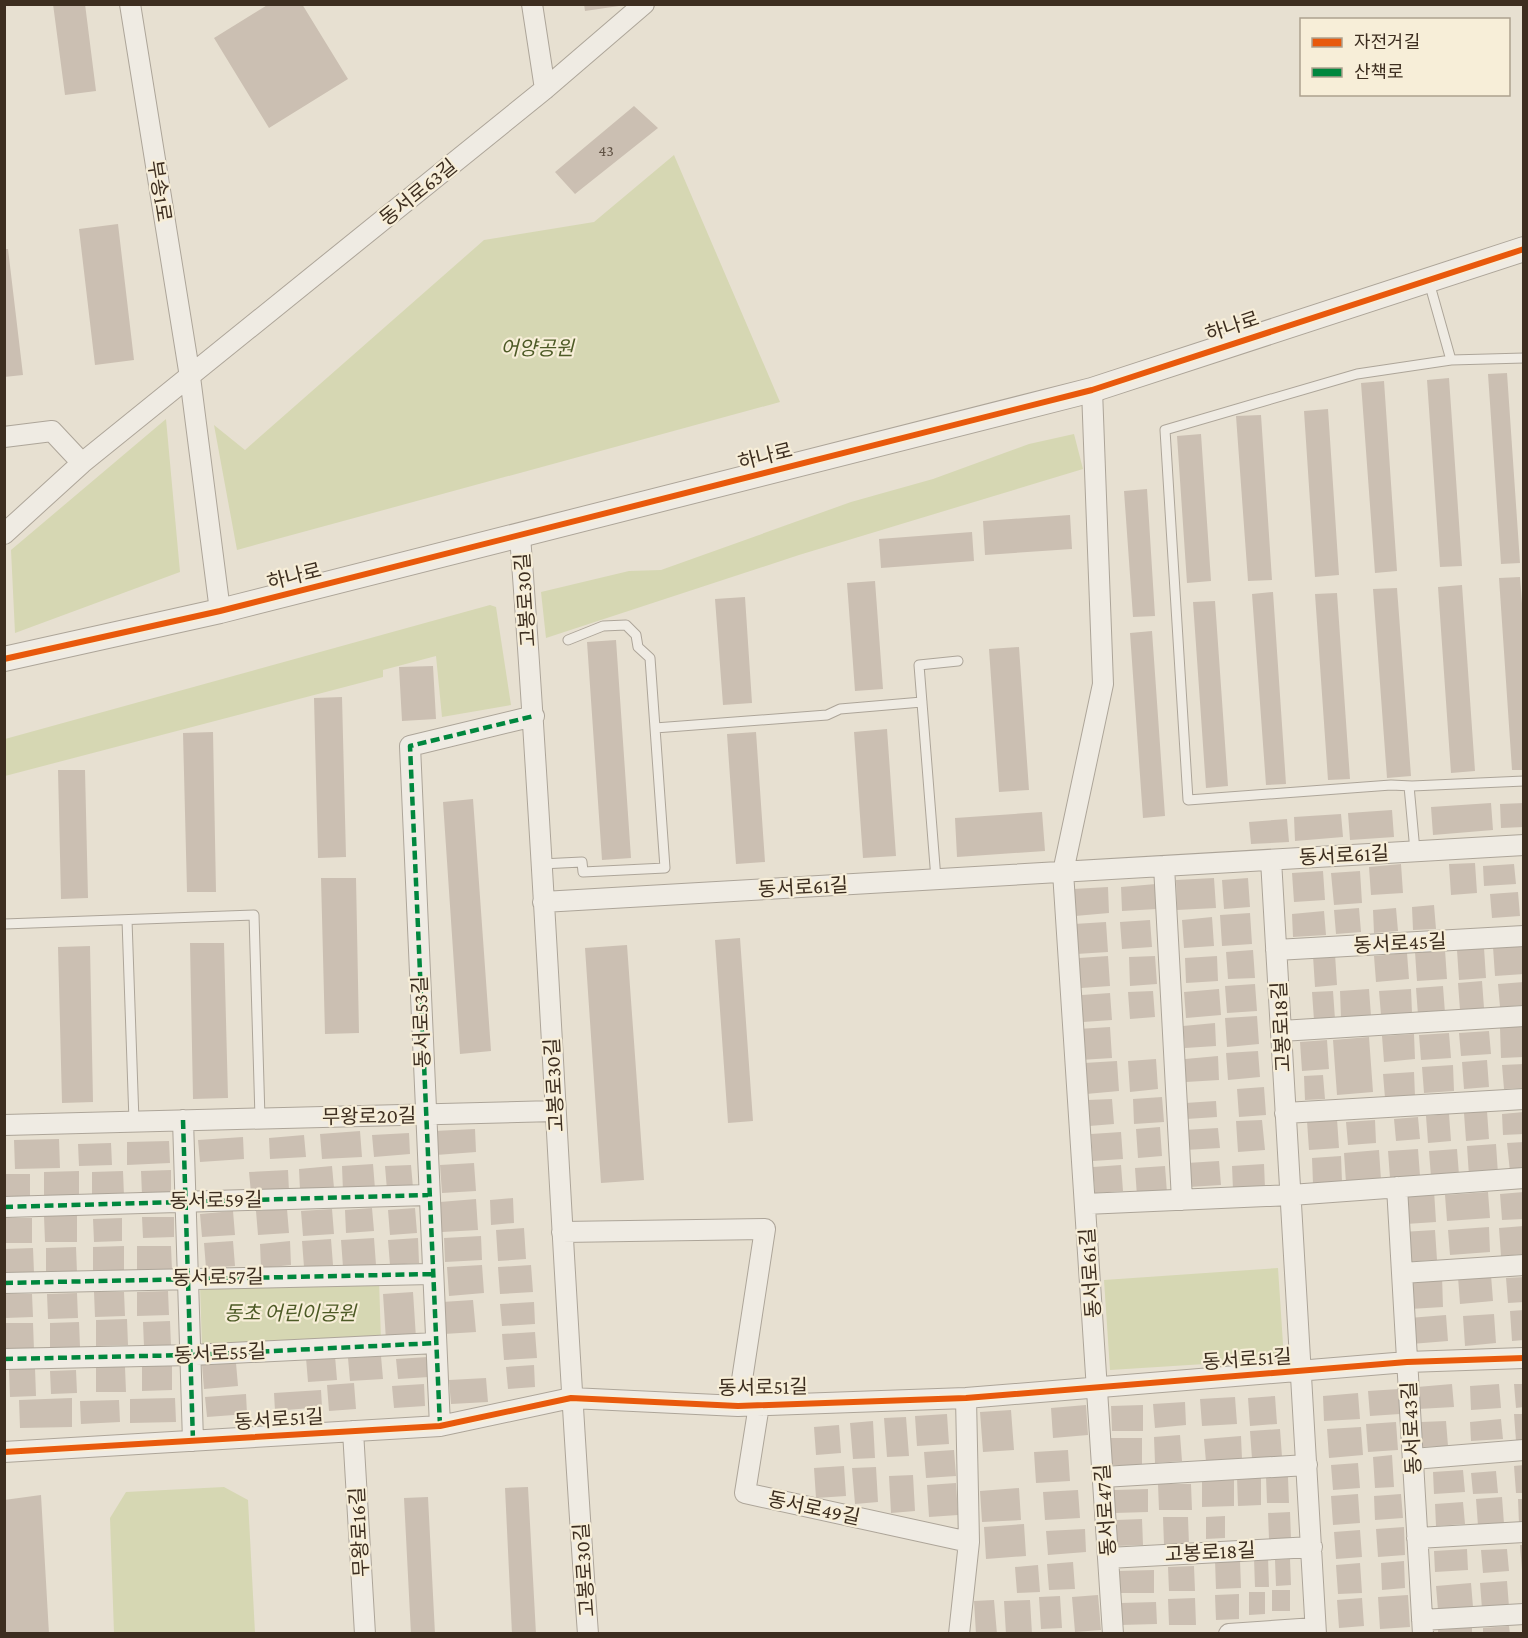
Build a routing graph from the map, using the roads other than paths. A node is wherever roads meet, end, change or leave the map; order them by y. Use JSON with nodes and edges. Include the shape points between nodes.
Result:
{"nodes":[{"id":1,"x":130,"y":4,"type":"edge"},
{"id":2,"x":532,"y":4,"type":"edge"},
{"id":3,"x":644,"y":4,"type":"edge"},
{"id":4,"x":545,"y":89,"type":"junction"},
{"id":5,"x":1524,"y":249,"type":"edge"},
{"id":6,"x":1429,"y":279,"type":"junction"},
{"id":7,"x":1524,"y":358,"type":"edge"},
{"id":8,"x":1450,"y":360,"type":"junction"},
{"id":9,"x":190,"y":377,"type":"junction"},
{"id":10,"x":1092,"y":390,"type":"junction"},
{"id":11,"x":4,"y":437,"type":"edge"},
{"id":12,"x":82,"y":463,"type":"junction"},
{"id":13,"x":4,"y":534,"type":"edge"},
{"id":14,"x":520,"y":536,"type":"junction"},
{"id":15,"x":220,"y":611,"type":"junction"},
{"id":16,"x":568,"y":640,"type":"dead end"},
{"id":17,"x":4,"y":658,"type":"edge"},
{"id":18,"x":958,"y":661,"type":"dead end"},
{"id":19,"x":922,"y":702,"type":"junction"},
{"id":20,"x":534,"y":716,"type":"junction"},
{"id":21,"x":655,"y":728,"type":"junction"},
{"id":22,"x":1524,"y":781,"type":"edge"},
{"id":23,"x":1409,"y":786,"type":"junction"},
{"id":24,"x":1524,"y":845,"type":"edge"},
{"id":25,"x":1414,"y":851,"type":"junction"},
{"id":26,"x":1271,"y":860,"type":"junction"},
{"id":27,"x":541,"y":864,"type":"junction"},
{"id":28,"x":1164,"y":866,"type":"junction"},
{"id":29,"x":1064,"y":872,"type":"junction"},
{"id":30,"x":936,"y":879,"type":"junction"},
{"id":31,"x":543,"y":902,"type":"junction"},
{"id":32,"x":127,"y":920,"type":"junction"},
{"id":33,"x":4,"y":924,"type":"edge"},
{"id":34,"x":1524,"y":936,"type":"edge"},
{"id":35,"x":1276,"y":950,"type":"junction"},
{"id":36,"x":1524,"y":1016,"type":"edge"},
{"id":37,"x":1281,"y":1031,"type":"junction"},
{"id":38,"x":1524,"y":1099,"type":"edge"},
{"id":39,"x":555,"y":1111,"type":"junction"},
{"id":40,"x":1285,"y":1113,"type":"junction"},
{"id":41,"x":424,"y":1114,"type":"junction"},
{"id":42,"x":260,"y":1118,"type":"junction"},
{"id":43,"x":183,"y":1120,"type":"junction"},
{"id":44,"x":134,"y":1122,"type":"junction"},
{"id":45,"x":4,"y":1125,"type":"edge"},
{"id":46,"x":1524,"y":1178,"type":"edge"},
{"id":47,"x":1397,"y":1187,"type":"junction"},
{"id":48,"x":428,"y":1195,"type":"junction"},
{"id":49,"x":1291,"y":1195,"type":"junction"},
{"id":50,"x":186,"y":1200,"type":"junction"},
{"id":51,"x":1182,"y":1200,"type":"junction"},
{"id":52,"x":1085,"y":1204,"type":"junction"},
{"id":53,"x":4,"y":1207,"type":"edge"},
{"id":54,"x":562,"y":1232,"type":"junction"},
{"id":55,"x":1524,"y":1265,"type":"edge"},
{"id":56,"x":432,"y":1274,"type":"junction"},
{"id":57,"x":1402,"y":1274,"type":"junction"},
{"id":58,"x":188,"y":1277,"type":"junction"},
{"id":59,"x":4,"y":1283,"type":"edge"},
{"id":60,"x":436,"y":1343,"type":"junction"},
{"id":61,"x":191,"y":1355,"type":"junction"},
{"id":62,"x":1524,"y":1358,"type":"edge"},
{"id":63,"x":4,"y":1359,"type":"edge"},
{"id":64,"x":1407,"y":1362,"type":"junction"},
{"id":65,"x":1302,"y":1372,"type":"junction"},
{"id":66,"x":1097,"y":1386,"type":"junction"},
{"id":67,"x":571,"y":1398,"type":"junction"},
{"id":68,"x":966,"y":1398,"type":"junction"},
{"id":69,"x":759,"y":1405,"type":"junction"},
{"id":70,"x":738,"y":1406,"type":"junction"},
{"id":71,"x":440,"y":1426,"type":"junction"},
{"id":72,"x":353,"y":1431,"type":"junction"},
{"id":73,"x":193,"y":1441,"type":"junction"},
{"id":74,"x":1524,"y":1450,"type":"edge"},
{"id":75,"x":4,"y":1452,"type":"edge"},
{"id":76,"x":1413,"y":1459,"type":"junction"},
{"id":77,"x":1307,"y":1465,"type":"junction"},
{"id":78,"x":1103,"y":1477,"type":"junction"},
{"id":79,"x":1524,"y":1532,"type":"edge"},
{"id":80,"x":1417,"y":1538,"type":"junction"},
{"id":81,"x":969,"y":1542,"type":"junction"},
{"id":82,"x":1312,"y":1547,"type":"junction"},
{"id":83,"x":1108,"y":1558,"type":"junction"},
{"id":84,"x":1524,"y":1614,"type":"edge"},
{"id":85,"x":1422,"y":1627,"type":"edge"},
{"id":86,"x":1316,"y":1631,"type":"edge"},
{"id":87,"x":365,"y":1634,"type":"edge"},
{"id":88,"x":588,"y":1634,"type":"edge"},
{"id":89,"x":959,"y":1634,"type":"edge"},
{"id":90,"x":1113,"y":1634,"type":"edge"},
{"id":91,"x":1229,"y":1634,"type":"edge"}],
"edges":[{"from":1,"to":9,"type":"street","name":"부송1로"},
{"from":2,"to":4,"type":"street"},
{"from":3,"to":4,"type":"street","name":"동서로63길"},
{"from":4,"to":9,"type":"street","name":"동서로63길"},
{"from":5,"to":6,"type":"street","name":"하나로"},
{"from":6,"to":8,"type":"lane"},
{"from":6,"to":10,"type":"street","name":"하나로"},
{"from":7,"to":8,"type":"lane"},
{"from":8,"to":23,"type":"lane","via":[[1357,374],[1165,430],[1188,800]]},
{"from":9,"to":12,"type":"street"},
{"from":9,"to":15,"type":"street","name":"부송1로"},
{"from":10,"to":14,"type":"street","name":"하나로"},
{"from":10,"to":29,"type":"street","via":[[1103,684]]},
{"from":11,"to":12,"type":"street","via":[[52,431]]},
{"from":12,"to":13,"type":"street"},
{"from":14,"to":15,"type":"street","name":"하나로"},
{"from":14,"to":20,"type":"street","name":"고봉로30길"},
{"from":15,"to":17,"type":"street","name":"하나로"},
{"from":16,"to":21,"type":"lane","via":[[603,626],[632,628],[638,647],[650,658]]},
{"from":18,"to":19,"type":"lane","via":[[918,665]]},
{"from":19,"to":21,"type":"lane","via":[[840,709],[827,716]]},
{"from":19,"to":30,"type":"lane"},
{"from":20,"to":27,"type":"street","name":"고봉로30길"},
{"from":20,"to":41,"type":"street","name":"동서로53길","via":[[410,746]]},
{"from":21,"to":27,"type":"lane","via":[[665,868],[583,872],[582,862]]},
{"from":22,"to":23,"type":"lane"},
{"from":23,"to":25,"type":"lane"},
{"from":24,"to":25,"type":"street","name":"동서로61길"},
{"from":25,"to":26,"type":"street","name":"동서로61길"},
{"from":26,"to":28,"type":"street","name":"동서로61길"},
{"from":26,"to":35,"type":"street","name":"고봉로18길"},
{"from":27,"to":31,"type":"street","name":"고봉로30길"},
{"from":28,"to":29,"type":"street","name":"동서로61길"},
{"from":28,"to":51,"type":"street"},
{"from":29,"to":30,"type":"street","name":"동서로61길"},
{"from":29,"to":52,"type":"street","name":"동서로61길"},
{"from":30,"to":31,"type":"street","name":"동서로61길"},
{"from":31,"to":39,"type":"street","name":"고봉로30길"},
{"from":32,"to":33,"type":"lane"},
{"from":32,"to":42,"type":"lane","via":[[254,915]]},
{"from":32,"to":44,"type":"lane"},
{"from":34,"to":35,"type":"street","name":"동서로45길"},
{"from":35,"to":37,"type":"street","name":"고봉로18길"},
{"from":36,"to":37,"type":"street"},
{"from":37,"to":40,"type":"street","name":"고봉로18길"},
{"from":38,"to":40,"type":"street"},
{"from":39,"to":41,"type":"street","name":"무왕로20길"},
{"from":39,"to":54,"type":"street","name":"고봉로30길"},
{"from":40,"to":49,"type":"street","name":"고봉로18길"},
{"from":41,"to":42,"type":"street","name":"무왕로20길"},
{"from":41,"to":48,"type":"street","name":"동서로53길"},
{"from":42,"to":43,"type":"street","name":"무왕로20길"},
{"from":43,"to":44,"type":"street","name":"무왕로20길"},
{"from":43,"to":50,"type":"street"},
{"from":44,"to":45,"type":"street","name":"무왕로20길"},
{"from":46,"to":47,"type":"street"},
{"from":47,"to":49,"type":"street"},
{"from":47,"to":57,"type":"street","name":"동서로43길"},
{"from":48,"to":50,"type":"street","name":"동서로59길"},
{"from":48,"to":56,"type":"street","name":"동서로53길"},
{"from":49,"to":51,"type":"street"},
{"from":49,"to":65,"type":"street","name":"고봉로18길"},
{"from":50,"to":53,"type":"street","name":"동서로59길"},
{"from":50,"to":58,"type":"street"},
{"from":51,"to":52,"type":"street"},
{"from":52,"to":66,"type":"street","name":"동서로61길"},
{"from":54,"to":67,"type":"street","name":"고봉로30길"},
{"from":54,"to":70,"type":"street","name":"동서로51길","via":[[765,1229]]},
{"from":55,"to":57,"type":"street"},
{"from":56,"to":58,"type":"street","name":"동서로57길"},
{"from":56,"to":60,"type":"street","name":"동서로53길"},
{"from":57,"to":64,"type":"street","name":"동서로43길"},
{"from":58,"to":59,"type":"street","name":"동서로57길"},
{"from":58,"to":61,"type":"street"},
{"from":60,"to":61,"type":"street","name":"동서로55길"},
{"from":60,"to":71,"type":"street","name":"동서로53길"},
{"from":61,"to":63,"type":"street","name":"동서로55길"},
{"from":61,"to":73,"type":"street"},
{"from":62,"to":64,"type":"street","name":"동서로51길"},
{"from":64,"to":65,"type":"street","name":"동서로51길"},
{"from":64,"to":76,"type":"street","name":"동서로43길"},
{"from":65,"to":66,"type":"street","name":"동서로51길"},
{"from":65,"to":77,"type":"street","name":"고봉로18길"},
{"from":66,"to":68,"type":"street","name":"동서로51길"},
{"from":66,"to":78,"type":"street","name":"동서로47길"},
{"from":67,"to":70,"type":"street","name":"동서로51길"},
{"from":67,"to":71,"type":"street","name":"동서로51길"},
{"from":67,"to":88,"type":"street","name":"고봉로30길"},
{"from":68,"to":69,"type":"street","name":"동서로51길"},
{"from":68,"to":81,"type":"street"},
{"from":69,"to":70,"type":"street","name":"동서로51길"},
{"from":69,"to":81,"type":"street","name":"동서로49길","via":[[745,1493]]},
{"from":71,"to":72,"type":"street","name":"동서로51길"},
{"from":72,"to":73,"type":"street","name":"동서로51길"},
{"from":72,"to":87,"type":"street","name":"무왕로16길"},
{"from":73,"to":75,"type":"street","name":"동서로51길"},
{"from":74,"to":76,"type":"street"},
{"from":76,"to":80,"type":"street","name":"동서로43길"},
{"from":77,"to":78,"type":"street"},
{"from":77,"to":82,"type":"street","name":"고봉로18길"},
{"from":78,"to":83,"type":"street","name":"동서로47길"},
{"from":79,"to":80,"type":"street"},
{"from":80,"to":85,"type":"street","name":"동서로43길"},
{"from":81,"to":89,"type":"street"},
{"from":82,"to":83,"type":"street","name":"고봉로18길"},
{"from":82,"to":86,"type":"street","name":"고봉로18길"},
{"from":83,"to":90,"type":"street","name":"동서로47길"},
{"from":84,"to":85,"type":"street"},
{"from":86,"to":91,"type":"street","name":"고봉로18길"}]}
